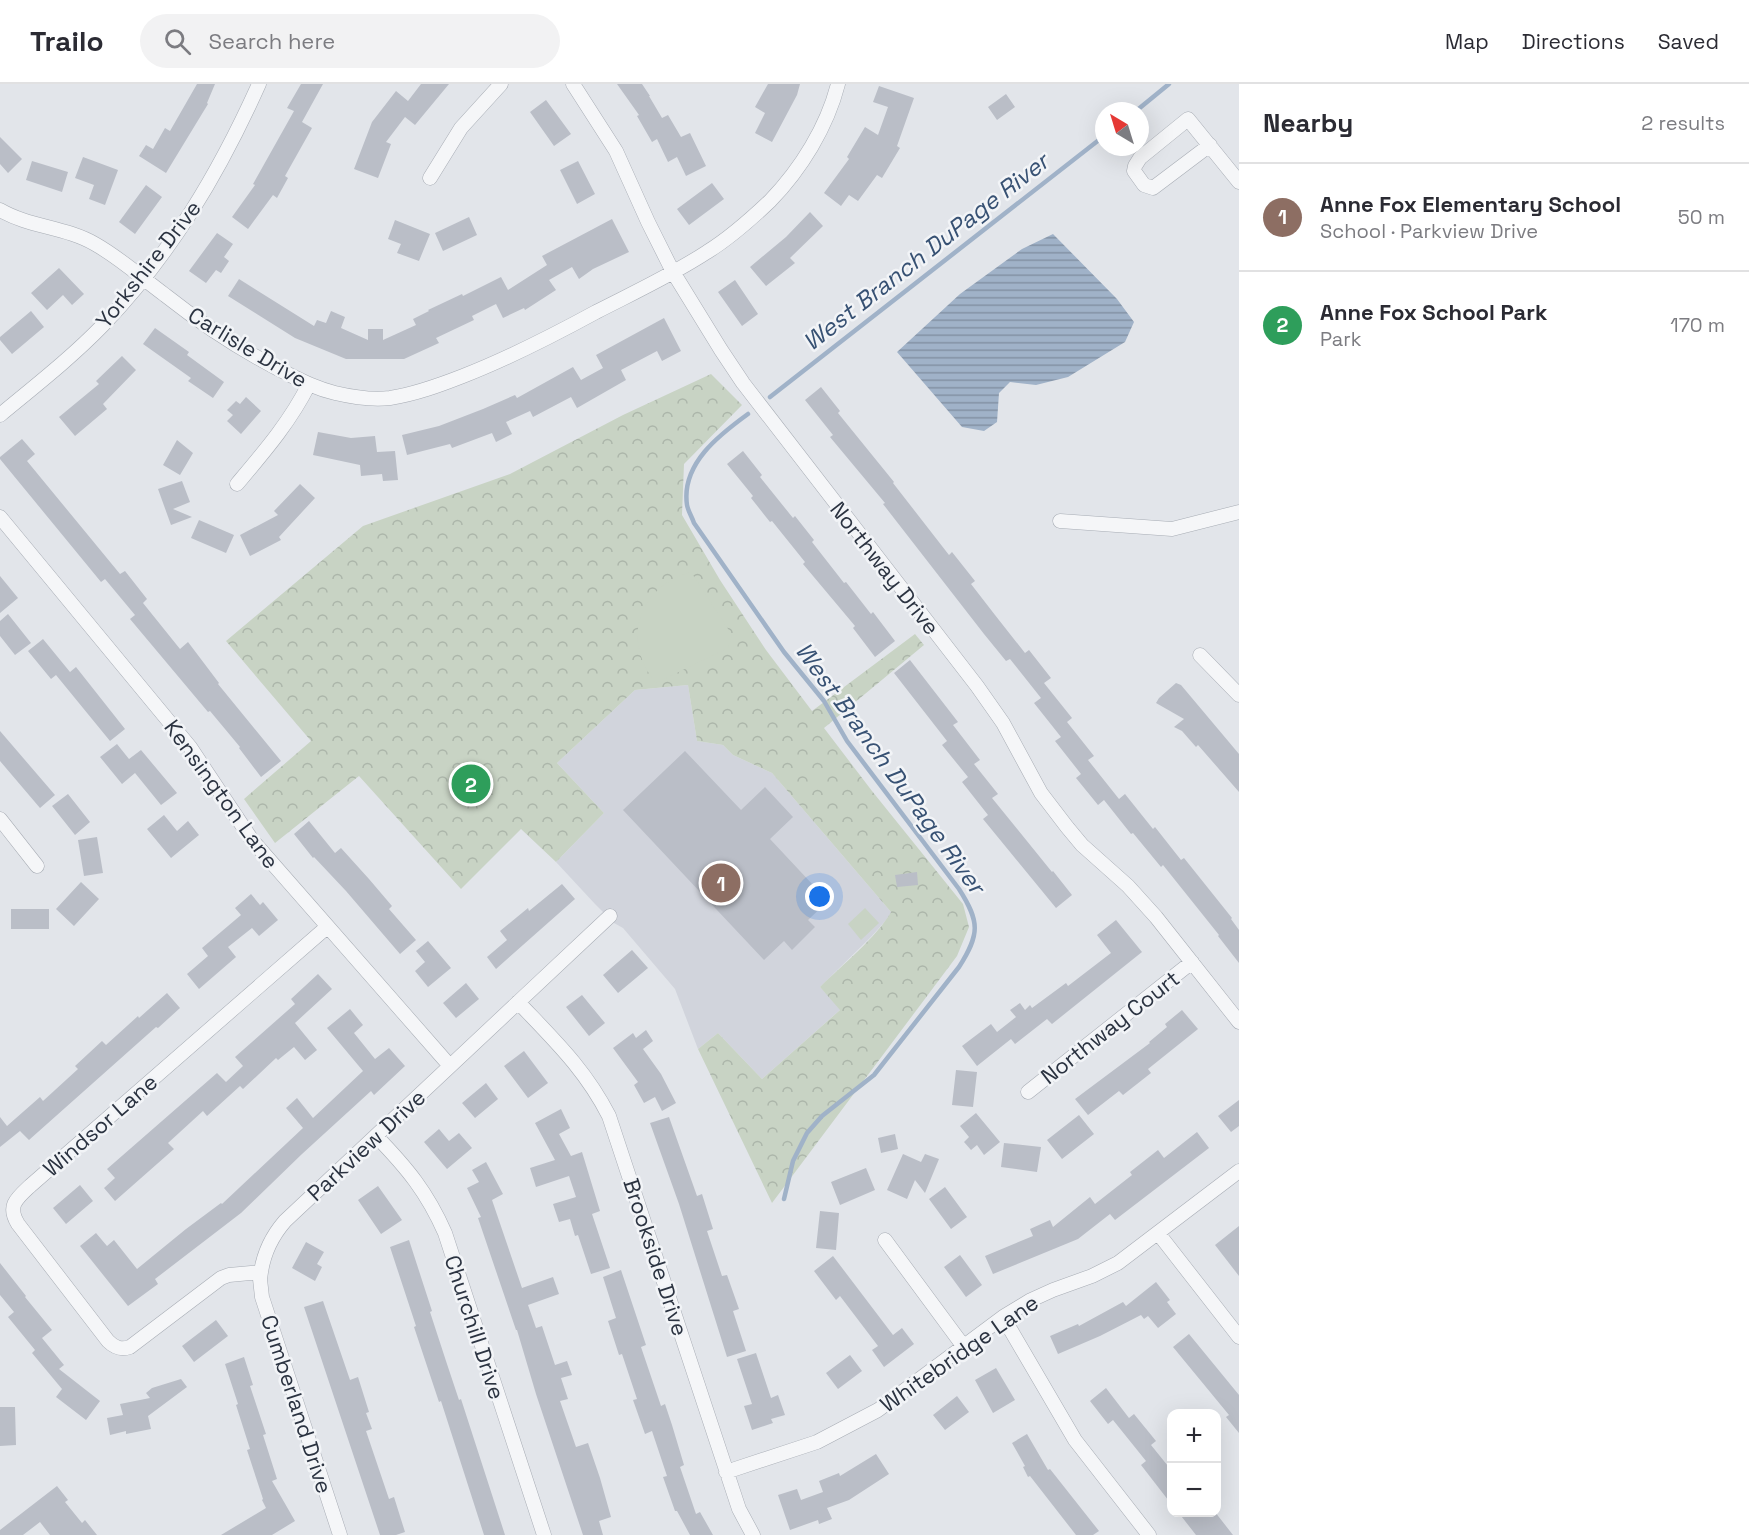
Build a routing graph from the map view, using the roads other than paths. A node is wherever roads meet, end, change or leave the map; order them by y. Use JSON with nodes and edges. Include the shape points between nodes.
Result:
{"nodes":[{"id":1,"x":259,"y":84,"type":"edge"},
{"id":2,"x":501,"y":84,"type":"edge"},
{"id":3,"x":573,"y":84,"type":"edge"},
{"id":4,"x":838,"y":84,"type":"edge"},
{"id":5,"x":1210,"y":145,"type":"junction"},
{"id":6,"x":1237,"y":177,"type":"edge"},
{"id":7,"x":430,"y":178,"type":"dead end"},
{"id":8,"x":0,"y":210,"type":"edge"},
{"id":9,"x":673,"y":272,"type":"junction"},
{"id":10,"x":143,"y":278,"type":"junction"},
{"id":11,"x":309,"y":384,"type":"junction"},
{"id":12,"x":0,"y":415,"type":"edge"},
{"id":13,"x":237,"y":484,"type":"dead end"},
{"id":14,"x":1239,"y":512,"type":"edge"},
{"id":15,"x":0,"y":517,"type":"edge"},
{"id":16,"x":1060,"y":520,"type":"dead end"},
{"id":17,"x":1200,"y":655,"type":"dead end"},
{"id":18,"x":1239,"y":695,"type":"edge"},
{"id":19,"x":0,"y":819,"type":"edge"},
{"id":20,"x":37,"y":866,"type":"dead end"},
{"id":21,"x":610,"y":916,"type":"dead end"},
{"id":22,"x":327,"y":927,"type":"junction"},
{"id":23,"x":1192,"y":962,"type":"junction"},
{"id":24,"x":518,"y":1002,"type":"junction"},
{"id":25,"x":1239,"y":1022,"type":"edge"},
{"id":26,"x":450,"y":1066,"type":"junction"},
{"id":27,"x":1028,"y":1092,"type":"dead end"},
{"id":28,"x":376,"y":1136,"type":"junction"},
{"id":29,"x":1239,"y":1171,"type":"edge"},
{"id":30,"x":1158,"y":1233,"type":"junction"},
{"id":31,"x":885,"y":1240,"type":"dead end"},
{"id":32,"x":261,"y":1272,"type":"junction"},
{"id":33,"x":1003,"y":1317,"type":"junction"},
{"id":34,"x":1239,"y":1337,"type":"edge"},
{"id":35,"x":964,"y":1347,"type":"junction"},
{"id":36,"x":726,"y":1472,"type":"junction"},
{"id":37,"x":340,"y":1535,"type":"edge"},
{"id":38,"x":544,"y":1535,"type":"edge"},
{"id":39,"x":753,"y":1535,"type":"edge"},
{"id":40,"x":1149,"y":1535,"type":"edge"}],
"edges":[{"from":1,"to":10,"type":"street","name":"Yorkshire Drive","via":[[203,195]]},
{"from":2,"to":7,"type":"street","via":[[462,128]]},
{"from":3,"to":9,"type":"street","name":"Northway Drive","via":[[616,151]]},
{"from":4,"to":9,"type":"street","name":"Carlisle Drive","via":[[823,126],[784,185],[727,238]]},
{"from":5,"to":5,"type":"street","via":[[1188,119],[1137,162],[1134,171],[1147,187],[1156,187]]},
{"from":5,"to":6,"type":"street"},
{"from":8,"to":10,"type":"street","name":"Carlisle Drive","via":[[84,238]]},
{"from":9,"to":11,"type":"street","name":"Carlisle Drive","via":[[538,343],[436,386],[389,398],[371,398],[336,394]]},
{"from":9,"to":23,"type":"street","name":"Northway Drive","via":[[766,414],[988,701],[1051,807],[1082,845],[1128,886]]},
{"from":10,"to":11,"type":"street","name":"Carlisle Drive","via":[[221,336]]},
{"from":10,"to":12,"type":"street","name":"Yorkshire Drive","via":[[86,341]]},
{"from":11,"to":13,"type":"street","via":[[282,430]]},
{"from":14,"to":16,"type":"street","via":[[1172,529]]},
{"from":15,"to":22,"type":"street","name":"Kensington Lane","via":[[189,747],[264,855]]},
{"from":17,"to":18,"type":"street"},
{"from":19,"to":20,"type":"street"},
{"from":21,"to":24,"type":"street","name":"Parkview Drive"},
{"from":22,"to":26,"type":"street","name":"Kensington Lane"},
{"from":22,"to":32,"type":"street","name":"Windsor Lane","via":[[30,1186],[14,1204],[12,1214],[108,1341],[120,1348],[130,1347],[221,1278]]},
{"from":23,"to":25,"type":"street","name":"Northway Drive"},
{"from":23,"to":27,"type":"street","name":"Northway Court"},
{"from":24,"to":26,"type":"street","name":"Parkview Drive"},
{"from":24,"to":36,"type":"street","name":"Brookside Drive","via":[[578,1067],[609,1116]]},
{"from":26,"to":28,"type":"street","name":"Parkview Drive"},
{"from":28,"to":32,"type":"street","name":"Parkview Drive","via":[[285,1221],[272,1238]]},
{"from":28,"to":38,"type":"street","name":"Churchill Drive","via":[[422,1189],[445,1233]]},
{"from":29,"to":30,"type":"street","name":"Whitebridge Lane"},
{"from":30,"to":33,"type":"street","name":"Whitebridge Lane","via":[[1118,1263],[1030,1300]]},
{"from":30,"to":34,"type":"street"},
{"from":31,"to":35,"type":"street"},
{"from":32,"to":37,"type":"street","name":"Cumberland Drive","via":[[262,1297]]},
{"from":33,"to":35,"type":"street","name":"Whitebridge Lane"},
{"from":33,"to":40,"type":"street","via":[[1075,1440]]},
{"from":35,"to":36,"type":"street","name":"Whitebridge Lane","via":[[900,1395],[818,1442]]},
{"from":36,"to":39,"type":"street","name":"Brookside Drive"}]}
